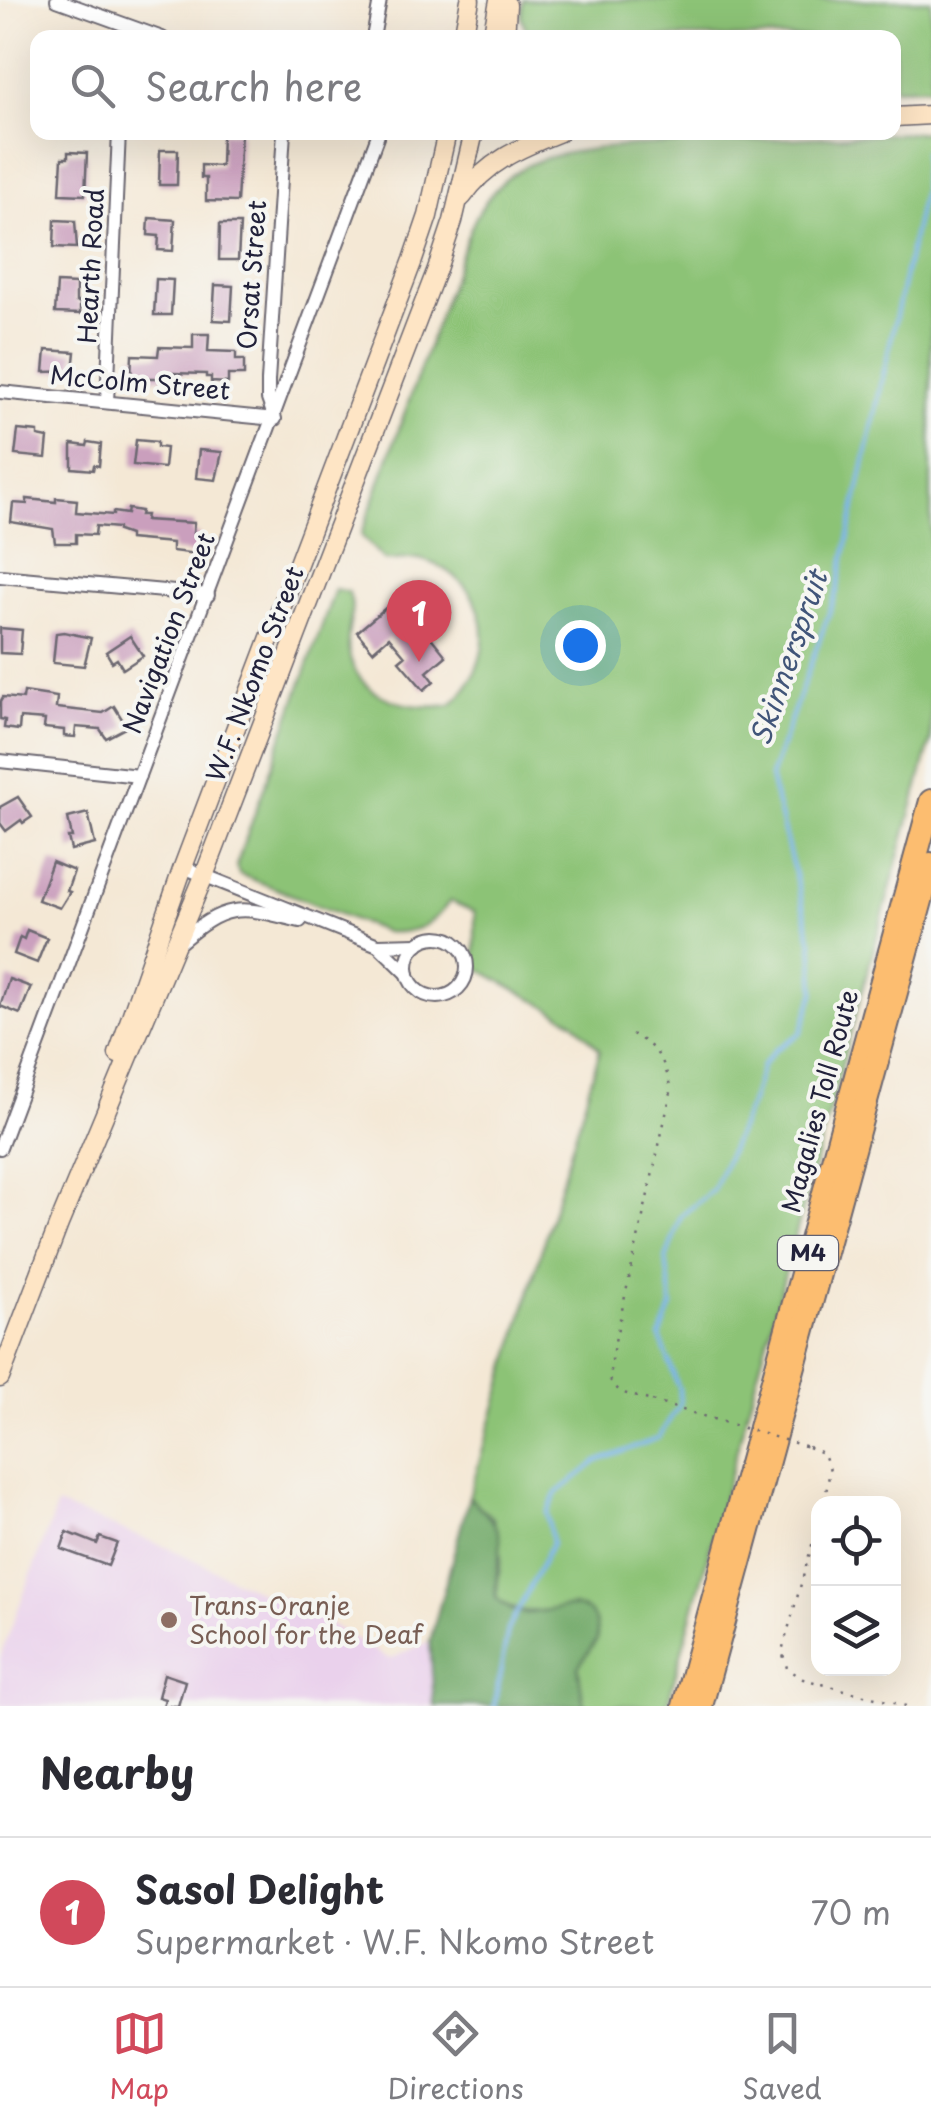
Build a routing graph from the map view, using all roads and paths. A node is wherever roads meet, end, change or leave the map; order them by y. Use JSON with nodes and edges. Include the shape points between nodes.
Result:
{"nodes":[{"id":1,"x":58,"y":0,"type":"edge"},
{"id":2,"x":380,"y":0,"type":"edge"},
{"id":3,"x":470,"y":0,"type":"edge"},
{"id":4,"x":498,"y":0,"type":"edge"},
{"id":5,"x":508,"y":0,"type":"edge"},
{"id":6,"x":124,"y":30,"type":"edge"},
{"id":7,"x":375,"y":30,"type":"edge"},
{"id":8,"x":464,"y":30,"type":"edge"},
{"id":9,"x":493,"y":30,"type":"edge"},
{"id":10,"x":506,"y":30,"type":"edge"},
{"id":11,"x":931,"y":115,"type":"edge"},
{"id":12,"x":901,"y":117,"type":"edge"},
{"id":13,"x":119,"y":140,"type":"edge"},
{"id":14,"x":283,"y":140,"type":"edge"},
{"id":15,"x":376,"y":140,"type":"edge"},
{"id":16,"x":444,"y":140,"type":"edge"},
{"id":17,"x":472,"y":140,"type":"edge"},
{"id":18,"x":542,"y":140,"type":"edge"},
{"id":19,"x":457,"y":205,"type":"junction"},
{"id":20,"x":0,"y":392,"type":"edge"},
{"id":21,"x":107,"y":402,"type":"junction"},
{"id":22,"x":275,"y":418,"type":"junction"},
{"id":23,"x":0,"y":576,"type":"edge"},
{"id":24,"x":208,"y":596,"type":"junction"},
{"id":25,"x":0,"y":761,"type":"edge"},
{"id":26,"x":139,"y":776,"type":"junction"},
{"id":27,"x":931,"y":800,"type":"edge"},
{"id":28,"x":931,"y":864,"type":"edge"},
{"id":29,"x":183,"y":868,"type":"junction"},
{"id":30,"x":204,"y":876,"type":"junction"},
{"id":31,"x":351,"y":934,"type":"junction"},
{"id":32,"x":418,"y":944,"type":"junction"},
{"id":33,"x":378,"y":945,"type":"junction"},
{"id":34,"x":174,"y":948,"type":"junction"},
{"id":35,"x":408,"y":974,"type":"junction"},
{"id":36,"x":632,"y":1034,"type":"dead end"},
{"id":37,"x":0,"y":1148,"type":"edge"},
{"id":38,"x":59,"y":1224,"type":"junction"},
{"id":39,"x":0,"y":1378,"type":"edge"},
{"id":40,"x":825,"y":1496,"type":"edge"},
{"id":41,"x":811,"y":1549,"type":"edge"},
{"id":42,"x":684,"y":1706,"type":"edge"},
{"id":43,"x":701,"y":1706,"type":"edge"},
{"id":44,"x":906,"y":1706,"type":"edge"}],
"edges":[{"from":1,"to":6,"type":"street"},
{"from":2,"to":7,"type":"street"},
{"from":3,"to":8,"type":"main road"},
{"from":4,"to":9,"type":"main road"},
{"from":5,"to":10,"type":"main road"},
{"from":11,"to":12,"type":"main road"},
{"from":13,"to":21,"type":"street","name":"Hearth Road"},
{"from":14,"to":22,"type":"street","name":"Orsat Street","via":[[268,381]]},
{"from":15,"to":22,"type":"street","name":"Navigation Street"},
{"from":16,"to":29,"type":"main road","name":"W.F. Nkomo Street","via":[[413,260]]},
{"from":17,"to":19,"type":"main road","name":"W.F. Nkomo Street"},
{"from":18,"to":19,"type":"main road","via":[[499,159]]},
{"from":19,"to":30,"type":"main road","name":"W.F. Nkomo Street"},
{"from":20,"to":21,"type":"street","name":"McColm Street"},
{"from":21,"to":22,"type":"street","name":"McColm Street"},
{"from":22,"to":24,"type":"street","name":"Navigation Street"},
{"from":23,"to":24,"type":"street"},
{"from":24,"to":26,"type":"street","name":"Navigation Street"},
{"from":25,"to":26,"type":"street"},
{"from":26,"to":37,"type":"street","name":"Navigation Street"},
{"from":27,"to":42,"type":"highway","name":"Magalies Toll Route","number":"M4"},
{"from":28,"to":43,"type":"highway","name":"Magalies Toll Route","number":"M4"},
{"from":29,"to":30,"type":"street"},
{"from":29,"to":38,"type":"main road","name":"W.F. Nkomo Street"},
{"from":30,"to":31,"type":"street"},
{"from":30,"to":34,"type":"main road","name":"W.F. Nkomo Street"},
{"from":31,"to":33,"type":"street"},
{"from":31,"to":34,"type":"street","via":[[239,908],[204,923]]},
{"from":32,"to":33,"type":"street"},
{"from":32,"to":35,"type":"street"},
{"from":32,"to":35,"type":"street","via":[[433,938],[453,942],[465,958],[464,978],[453,992],[434,997],[418,990]]},
{"from":33,"to":35,"type":"street"},
{"from":34,"to":38,"type":"main road","name":"W.F. Nkomo Street"},
{"from":36,"to":40,"type":"path","bridge":true,"via":[[653,1045],[671,1092],[610,1380],[620,1392],[824,1454],[830,1470]]},
{"from":38,"to":39,"type":"main road","name":"W.F. Nkomo Street"},
{"from":41,"to":44,"type":"path","via":[[782,1651],[787,1668],[802,1679]]}]}
